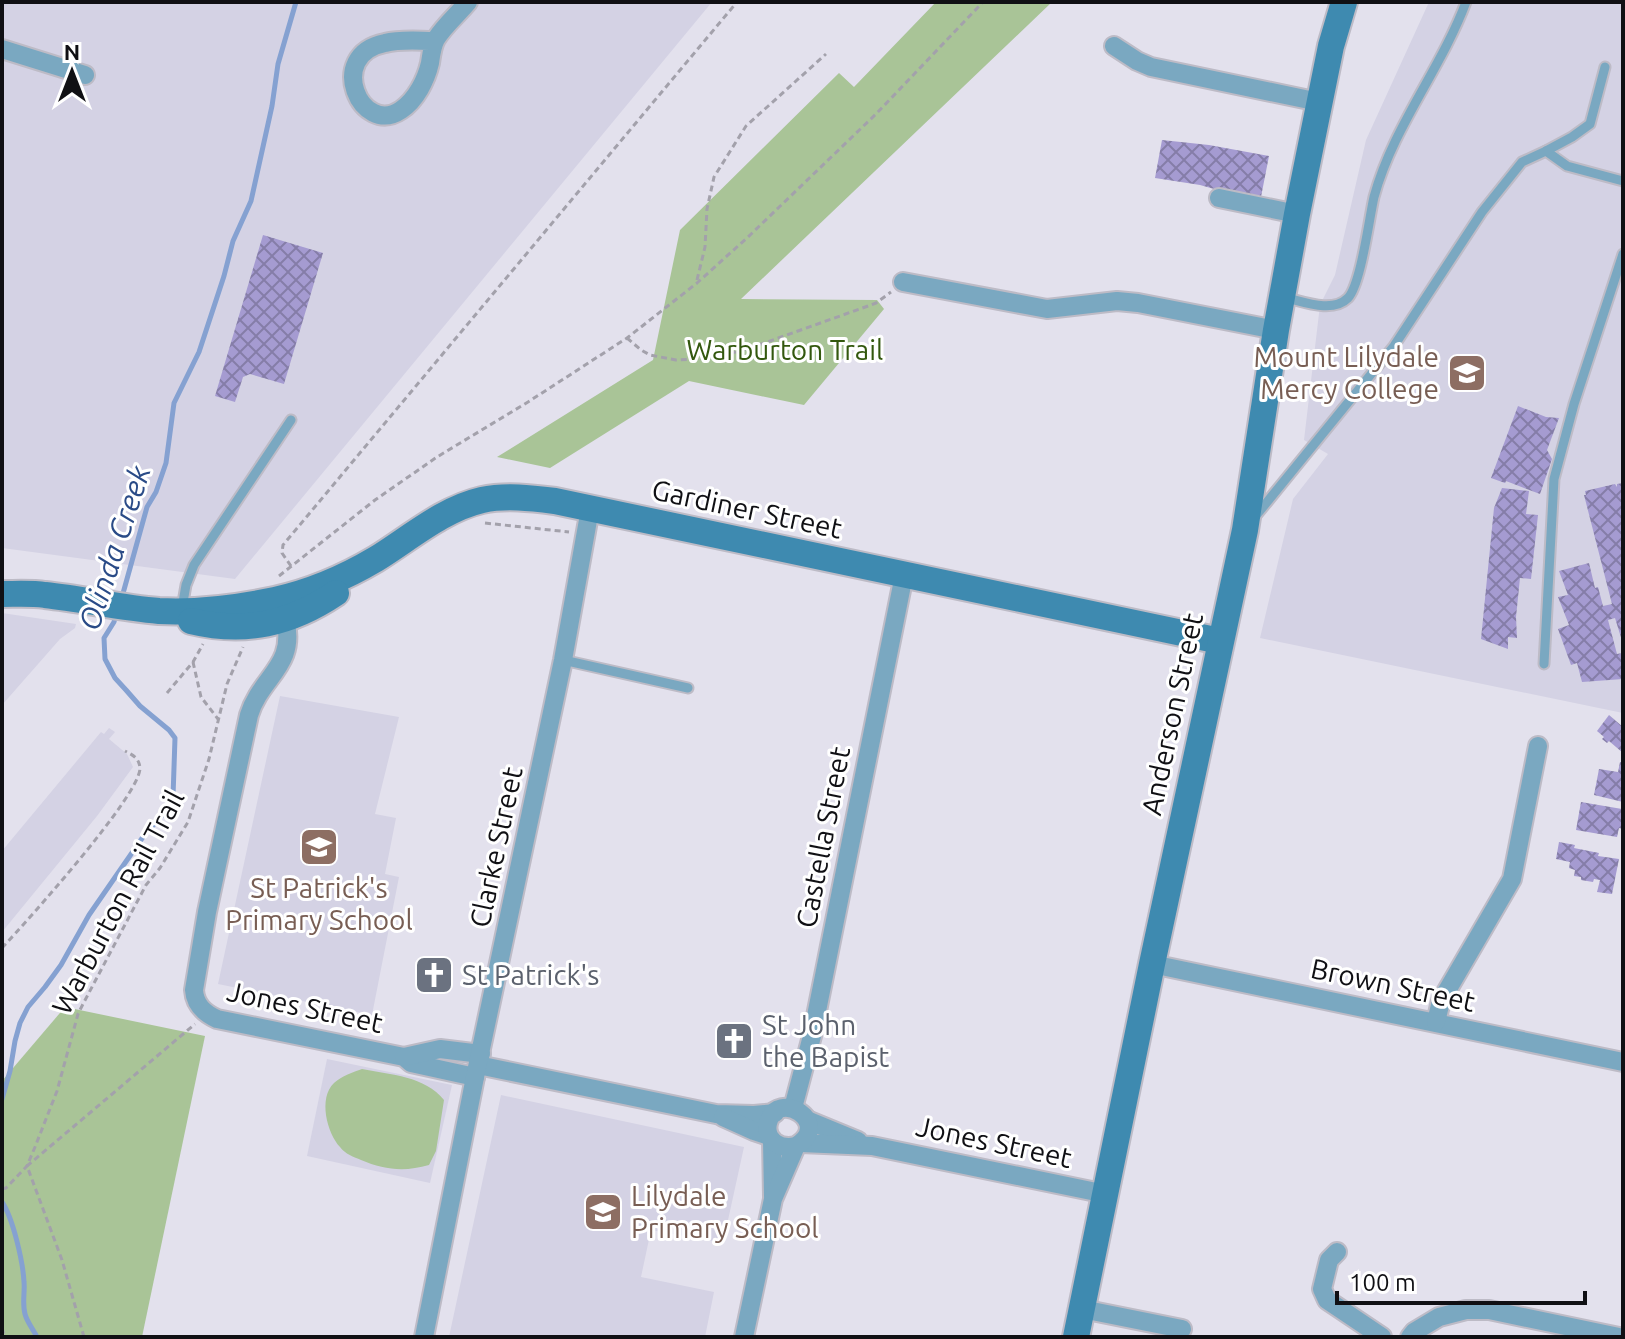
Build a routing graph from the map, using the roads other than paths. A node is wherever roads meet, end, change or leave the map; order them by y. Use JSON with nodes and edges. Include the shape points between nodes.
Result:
{"nodes":[{"id":1,"x":468,"y":2,"type":"edge"},
{"id":2,"x":1344,"y":2,"type":"edge"},
{"id":3,"x":1360,"y":2,"type":"edge"},
{"id":4,"x":1466,"y":2,"type":"edge"},
{"id":5,"x":434,"y":41,"type":"junction"},
{"id":6,"x":1114,"y":46,"type":"dead end"},
{"id":7,"x":2,"y":49,"type":"edge"},
{"id":8,"x":1605,"y":67,"type":"dead end"},
{"id":9,"x":85,"y":75,"type":"dead end"},
{"id":10,"x":1319,"y":102,"type":"junction"},
{"id":11,"x":1546,"y":151,"type":"junction"},
{"id":12,"x":1623,"y":181,"type":"edge"},
{"id":13,"x":1219,"y":198,"type":"dead end"},
{"id":14,"x":1297,"y":214,"type":"junction"},
{"id":15,"x":1623,"y":254,"type":"edge"},
{"id":16,"x":903,"y":282,"type":"road end"},
{"id":17,"x":1283,"y":297,"type":"junction"},
{"id":18,"x":1276,"y":330,"type":"junction"},
{"id":19,"x":291,"y":420,"type":"dead end"},
{"id":20,"x":590,"y":509,"type":"junction"},
{"id":21,"x":1245,"y":530,"type":"junction"},
{"id":22,"x":904,"y":575,"type":"junction"},
{"id":23,"x":2,"y":581,"type":"edge"},
{"id":24,"x":2,"y":594,"type":"edge"},
{"id":25,"x":41,"y":594,"type":"junction"},
{"id":26,"x":278,"y":599,"type":"junction"},
{"id":27,"x":149,"y":610,"type":"junction"},
{"id":28,"x":181,"y":611,"type":"junction"},
{"id":29,"x":1220,"y":641,"type":"junction"},
{"id":30,"x":563,"y":660,"type":"junction"},
{"id":31,"x":1544,"y":664,"type":"dead end"},
{"id":32,"x":688,"y":688,"type":"dead end"},
{"id":33,"x":1538,"y":746,"type":"dead end"},
{"id":34,"x":1152,"y":964,"type":"junction"},
{"id":35,"x":1436,"y":1022,"type":"junction"},
{"id":36,"x":1623,"y":1062,"type":"edge"},
{"id":37,"x":478,"y":1065,"type":"junction"},
{"id":38,"x":716,"y":1114,"type":"junction"},
{"id":39,"x":791,"y":1114,"type":"junction"},
{"id":40,"x":771,"y":1138,"type":"junction"},
{"id":41,"x":798,"y":1145,"type":"junction"},
{"id":42,"x":872,"y":1146,"type":"junction"},
{"id":43,"x":1106,"y":1194,"type":"junction"},
{"id":44,"x":773,"y":1199,"type":"junction"},
{"id":45,"x":1337,"y":1252,"type":"dead end"},
{"id":46,"x":1082,"y":1309,"type":"junction"},
{"id":47,"x":1182,"y":1329,"type":"dead end"},
{"id":48,"x":424,"y":1337,"type":"edge"},
{"id":49,"x":744,"y":1337,"type":"edge"},
{"id":50,"x":1076,"y":1337,"type":"edge"},
{"id":51,"x":1382,"y":1337,"type":"edge"},
{"id":52,"x":1410,"y":1337,"type":"edge"},
{"id":53,"x":1619,"y":1337,"type":"edge"}],
"edges":[{"from":1,"to":5,"type":"street"},
{"from":2,"to":10,"type":"main road","name":"Anderson Street"},
{"from":3,"to":10,"type":"main road","name":"Anderson Street"},
{"from":4,"to":17,"type":"lane","via":[[1384,168],[1354,288],[1331,306]]},
{"from":5,"to":5,"type":"street","via":[[424,82],[403,109],[384,115],[357,98],[353,68],[363,53],[382,43]]},
{"from":6,"to":10,"type":"street","via":[[1151,67]]},
{"from":7,"to":9,"type":"street"},
{"from":8,"to":11,"type":"lane","via":[[1590,124]]},
{"from":10,"to":14,"type":"main road","name":"Anderson Street"},
{"from":11,"to":12,"type":"lane","via":[[1567,166]]},
{"from":11,"to":21,"type":"lane","via":[[1522,162],[1482,212],[1394,346]]},
{"from":13,"to":14,"type":"street"},
{"from":14,"to":17,"type":"main road","name":"Anderson Street"},
{"from":15,"to":31,"type":"lane","via":[[1554,479]]},
{"from":16,"to":18,"type":"street","via":[[1047,309],[1138,303]]},
{"from":17,"to":18,"type":"main road","name":"Anderson Street"},
{"from":18,"to":21,"type":"main road","name":"Anderson Street"},
{"from":19,"to":28,"type":"lane","via":[[194,565]]},
{"from":20,"to":22,"type":"main road","name":"Gardiner Street"},
{"from":20,"to":26,"type":"main road","name":"Gardiner Street","via":[[522,497],[479,501],[443,516],[376,559],[317,605]]},
{"from":20,"to":30,"type":"street","name":"Clarke Street"},
{"from":21,"to":29,"type":"main road","name":"Anderson Street"},
{"from":22,"to":29,"type":"main road","name":"Gardiner Street"},
{"from":22,"to":39,"type":"street","name":"Castella Street","via":[[815,1021]]},
{"from":23,"to":25,"type":"main road"},
{"from":24,"to":25,"type":"main road"},
{"from":25,"to":27,"type":"main road"},
{"from":26,"to":27,"type":"main road","via":[[264,625],[208,624]]},
{"from":26,"to":28,"type":"main road"},
{"from":26,"to":37,"type":"street","name":"Jones Street","via":[[288,632],[286,652],[251,709],[209,898],[194,990],[197,1003],[217,1019],[404,1057],[440,1049]]},
{"from":27,"to":28,"type":"main road"},
{"from":29,"to":34,"type":"main road","name":"Anderson Street"},
{"from":30,"to":32,"type":"lane"},
{"from":30,"to":37,"type":"street","name":"Clarke Street"},
{"from":33,"to":35,"type":"street","via":[[1512,879],[1441,1001]]},
{"from":34,"to":35,"type":"street","name":"Brown Street"},
{"from":34,"to":43,"type":"main road","name":"Anderson Street"},
{"from":35,"to":36,"type":"street","name":"Brown Street"},
{"from":37,"to":38,"type":"street","name":"Jones Street"},
{"from":37,"to":48,"type":"street","name":"Clarke Street"},
{"from":38,"to":39,"type":"street","name":"Jones Street"},
{"from":38,"to":40,"type":"street","name":"Jones Street"},
{"from":39,"to":40,"type":"street","via":[[768,1123]]},
{"from":39,"to":41,"type":"street","via":[[808,1133]]},
{"from":39,"to":42,"type":"street","name":"Jones Street"},
{"from":40,"to":41,"type":"street","via":[[783,1148]]},
{"from":40,"to":44,"type":"street"},
{"from":41,"to":42,"type":"street","name":"Jones Street"},
{"from":41,"to":44,"type":"street"},
{"from":42,"to":43,"type":"street","name":"Jones Street"},
{"from":43,"to":46,"type":"main road","name":"Anderson Street"},
{"from":44,"to":49,"type":"street"},
{"from":45,"to":51,"type":"street","via":[[1329,1260],[1322,1289],[1327,1300]]},
{"from":46,"to":47,"type":"street"},
{"from":46,"to":50,"type":"main road","name":"Anderson Street"},
{"from":52,"to":53,"type":"street","via":[[1439,1317],[1489,1310]]}]}
